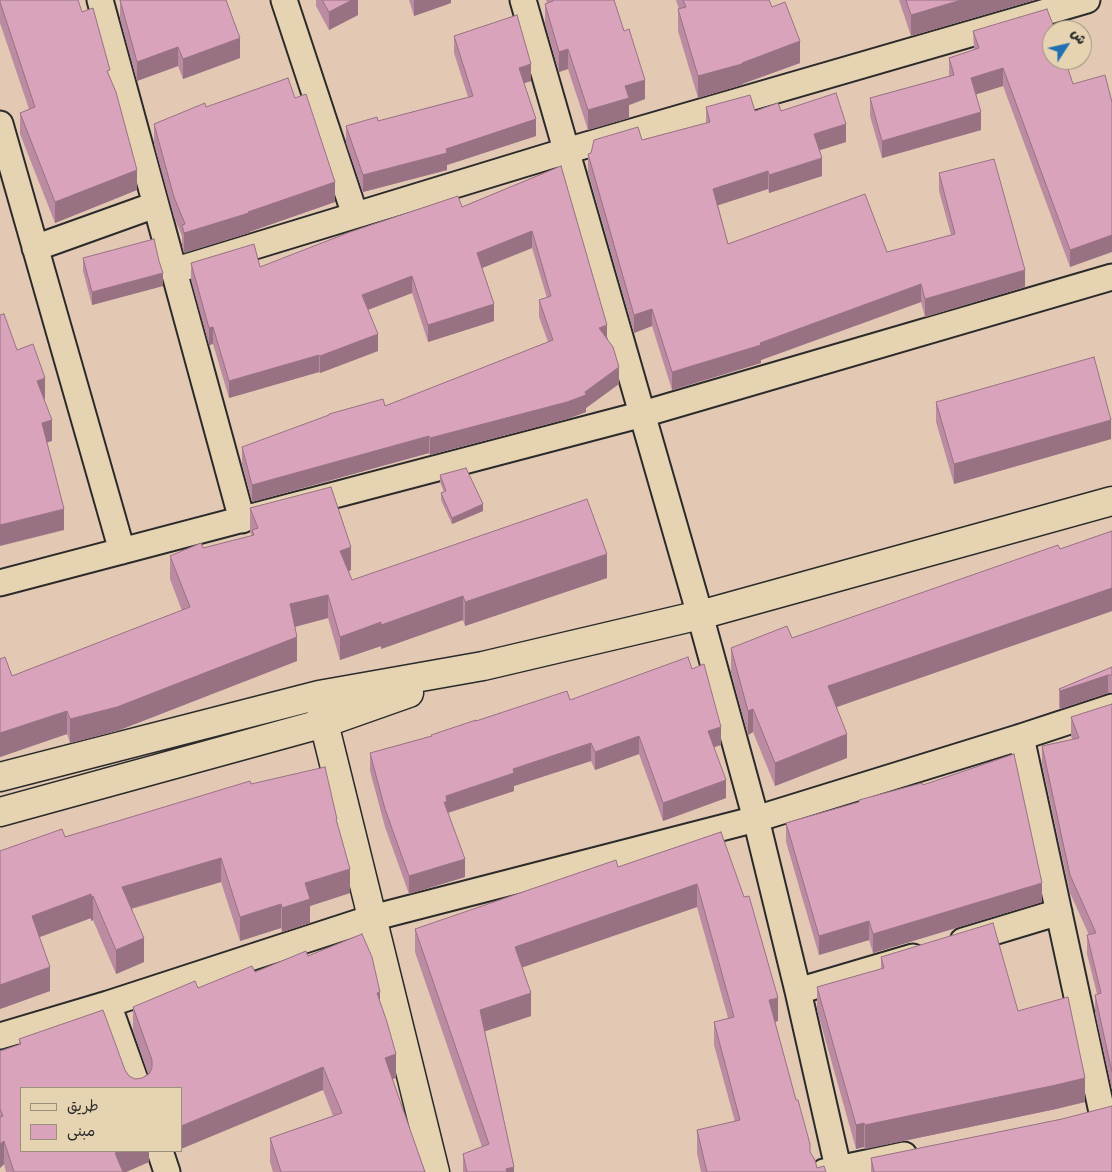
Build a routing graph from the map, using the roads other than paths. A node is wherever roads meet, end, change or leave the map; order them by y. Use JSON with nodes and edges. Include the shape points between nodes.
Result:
{"nodes":[{"id":1,"x":100,"y":0,"type":"edge"},
{"id":2,"x":284,"y":0,"type":"edge"},
{"id":3,"x":523,"y":0,"type":"edge"},
{"id":4,"x":1087,"y":0,"type":"edge"},
{"id":5,"x":0,"y":124,"type":"edge"},
{"id":6,"x":566,"y":151,"type":"junction"},
{"id":7,"x":155,"y":206,"type":"junction"},
{"id":8,"x":355,"y":215,"type":"junction"},
{"id":9,"x":35,"y":248,"type":"junction"},
{"id":10,"x":173,"y":271,"type":"junction"},
{"id":11,"x":1112,"y":277,"type":"edge"},
{"id":12,"x":642,"y":414,"type":"junction"},
{"id":13,"x":1112,"y":501,"type":"edge"},
{"id":14,"x":242,"y":520,"type":"junction"},
{"id":15,"x":122,"y":551,"type":"junction"},
{"id":16,"x":0,"y":583,"type":"edge"},
{"id":17,"x":700,"y":615,"type":"junction"},
{"id":18,"x":483,"y":666,"type":"junction"},
{"id":19,"x":319,"y":695,"type":"junction"},
{"id":20,"x":1112,"y":707,"type":"edge"},
{"id":21,"x":324,"y":723,"type":"junction"},
{"id":22,"x":1021,"y":737,"type":"junction"},
{"id":23,"x":0,"y":777,"type":"edge"},
{"id":24,"x":0,"y":812,"type":"edge"},
{"id":25,"x":756,"y":819,"type":"junction"},
{"id":26,"x":1059,"y":912,"type":"junction"},
{"id":27,"x":372,"y":918,"type":"junction"},
{"id":28,"x":798,"y":991,"type":"junction"},
{"id":29,"x":108,"y":1004,"type":"junction"},
{"id":30,"x":0,"y":1036,"type":"edge"},
{"id":31,"x":138,"y":1087,"type":"edge"},
{"id":32,"x":1107,"y":1111,"type":"edge"},
{"id":33,"x":1076,"y":1119,"type":"edge"},
{"id":34,"x":925,"y":1151,"type":"edge"},
{"id":35,"x":160,"y":1152,"type":"edge"},
{"id":36,"x":834,"y":1171,"type":"edge"},
{"id":37,"x":166,"y":1172,"type":"edge"},
{"id":38,"x":435,"y":1172,"type":"edge"}],
"edges":[{"from":1,"to":7,"type":"street"},
{"from":2,"to":8,"type":"street"},
{"from":3,"to":6,"type":"street"},
{"from":4,"to":6,"type":"street"},
{"from":5,"to":9,"type":"street"},
{"from":6,"to":8,"type":"street"},
{"from":6,"to":12,"type":"street"},
{"from":7,"to":9,"type":"street"},
{"from":7,"to":10,"type":"street"},
{"from":8,"to":10,"type":"street"},
{"from":9,"to":15,"type":"street"},
{"from":10,"to":14,"type":"street"},
{"from":11,"to":12,"type":"street"},
{"from":12,"to":14,"type":"street"},
{"from":12,"to":17,"type":"street"},
{"from":13,"to":17,"type":"street"},
{"from":14,"to":15,"type":"street"},
{"from":15,"to":16,"type":"street"},
{"from":17,"to":18,"type":"street"},
{"from":17,"to":25,"type":"street"},
{"from":18,"to":19,"type":"street"},
{"from":18,"to":21,"type":"street"},
{"from":19,"to":21,"type":"street"},
{"from":19,"to":23,"type":"street"},
{"from":20,"to":22,"type":"street"},
{"from":21,"to":24,"type":"street"},
{"from":21,"to":27,"type":"street"},
{"from":22,"to":25,"type":"street"},
{"from":22,"to":26,"type":"street"},
{"from":25,"to":27,"type":"street"},
{"from":25,"to":28,"type":"street"},
{"from":26,"to":28,"type":"street"},
{"from":26,"to":32,"type":"street"},
{"from":27,"to":29,"type":"street"},
{"from":27,"to":38,"type":"street"},
{"from":28,"to":36,"type":"street"},
{"from":29,"to":30,"type":"street"},
{"from":29,"to":31,"type":"street"},
{"from":32,"to":33,"type":"street"},
{"from":34,"to":36,"type":"street"},
{"from":35,"to":37,"type":"street"}]}
